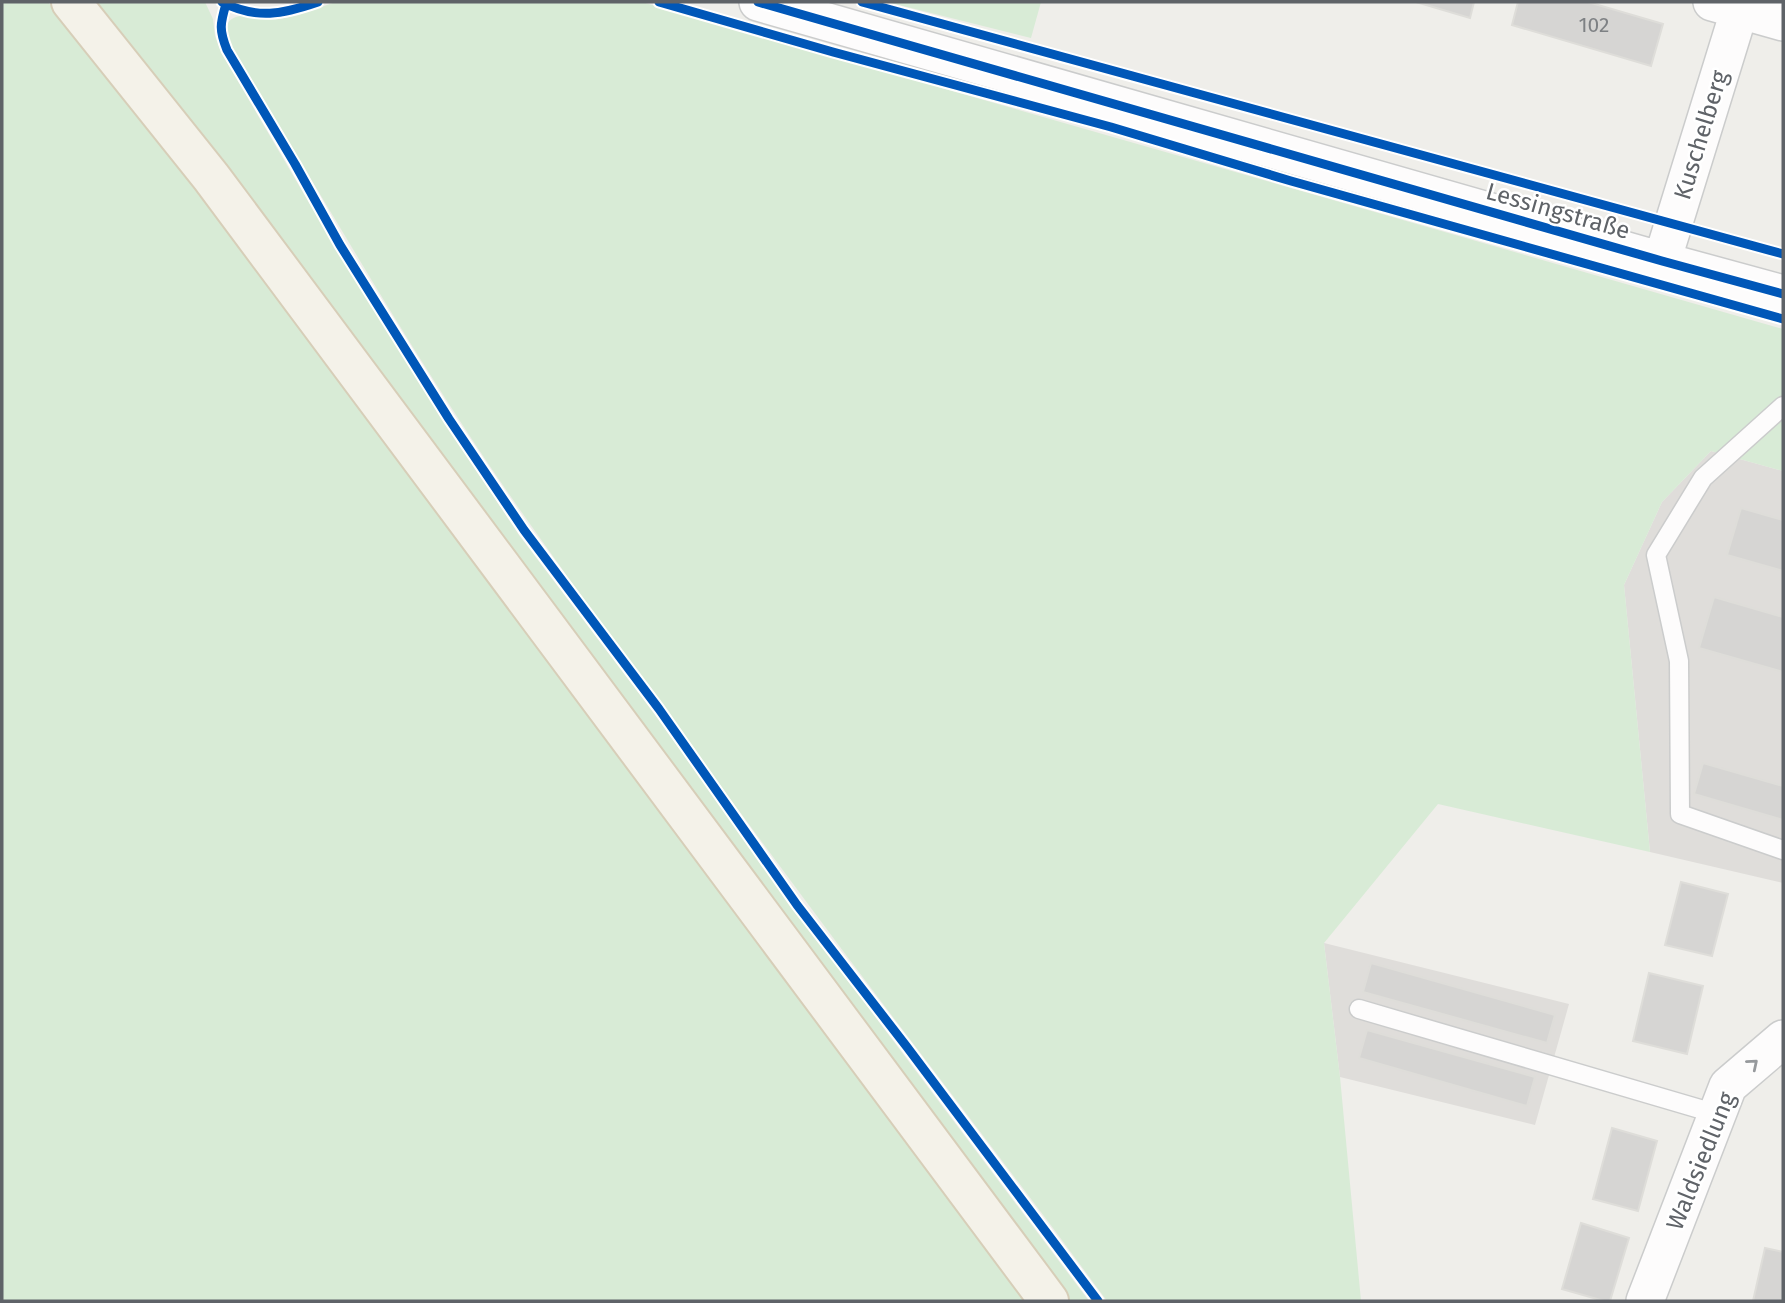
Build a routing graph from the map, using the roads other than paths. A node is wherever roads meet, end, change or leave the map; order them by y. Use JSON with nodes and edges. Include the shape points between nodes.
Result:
{"nodes":[{"id":1,"x":71,"y":2,"type":"edge"},
{"id":2,"x":758,"y":2,"type":"edge"},
{"id":3,"x":1732,"y":4,"type":"edge"},
{"id":4,"x":1783,"y":22,"type":"edge"},
{"id":5,"x":1662,"y":261,"type":"junction"},
{"id":6,"x":1783,"y":293,"type":"edge"},
{"id":7,"x":1783,"y":406,"type":"edge"},
{"id":8,"x":1783,"y":850,"type":"edge"},
{"id":9,"x":1359,"y":1009,"type":"dead end"},
{"id":10,"x":1783,"y":1040,"type":"edge"},
{"id":11,"x":1717,"y":1114,"type":"junction"},
{"id":12,"x":1049,"y":1301,"type":"edge"},
{"id":13,"x":1645,"y":1301,"type":"edge"}],
"edges":[{"from":1,"to":12,"type":"main road","via":[[211,177]]},
{"from":2,"to":5,"type":"street","name":"Lessingstraße"},
{"from":3,"to":4,"type":"street","name":"Kuschelberg"},
{"from":3,"to":5,"type":"street","name":"Kuschelberg"},
{"from":5,"to":6,"type":"street","name":"Lessingstraße"},
{"from":7,"to":8,"type":"lane","via":[[1703,478],[1656,555],[1679,661],[1680,814]]},
{"from":9,"to":11,"type":"lane"},
{"from":11,"to":10,"type":"street","name":"Waldsiedlung","one_way":true,"via":[[1728,1086]]},
{"from":11,"to":13,"type":"street","name":"Waldsiedlung"}]}
